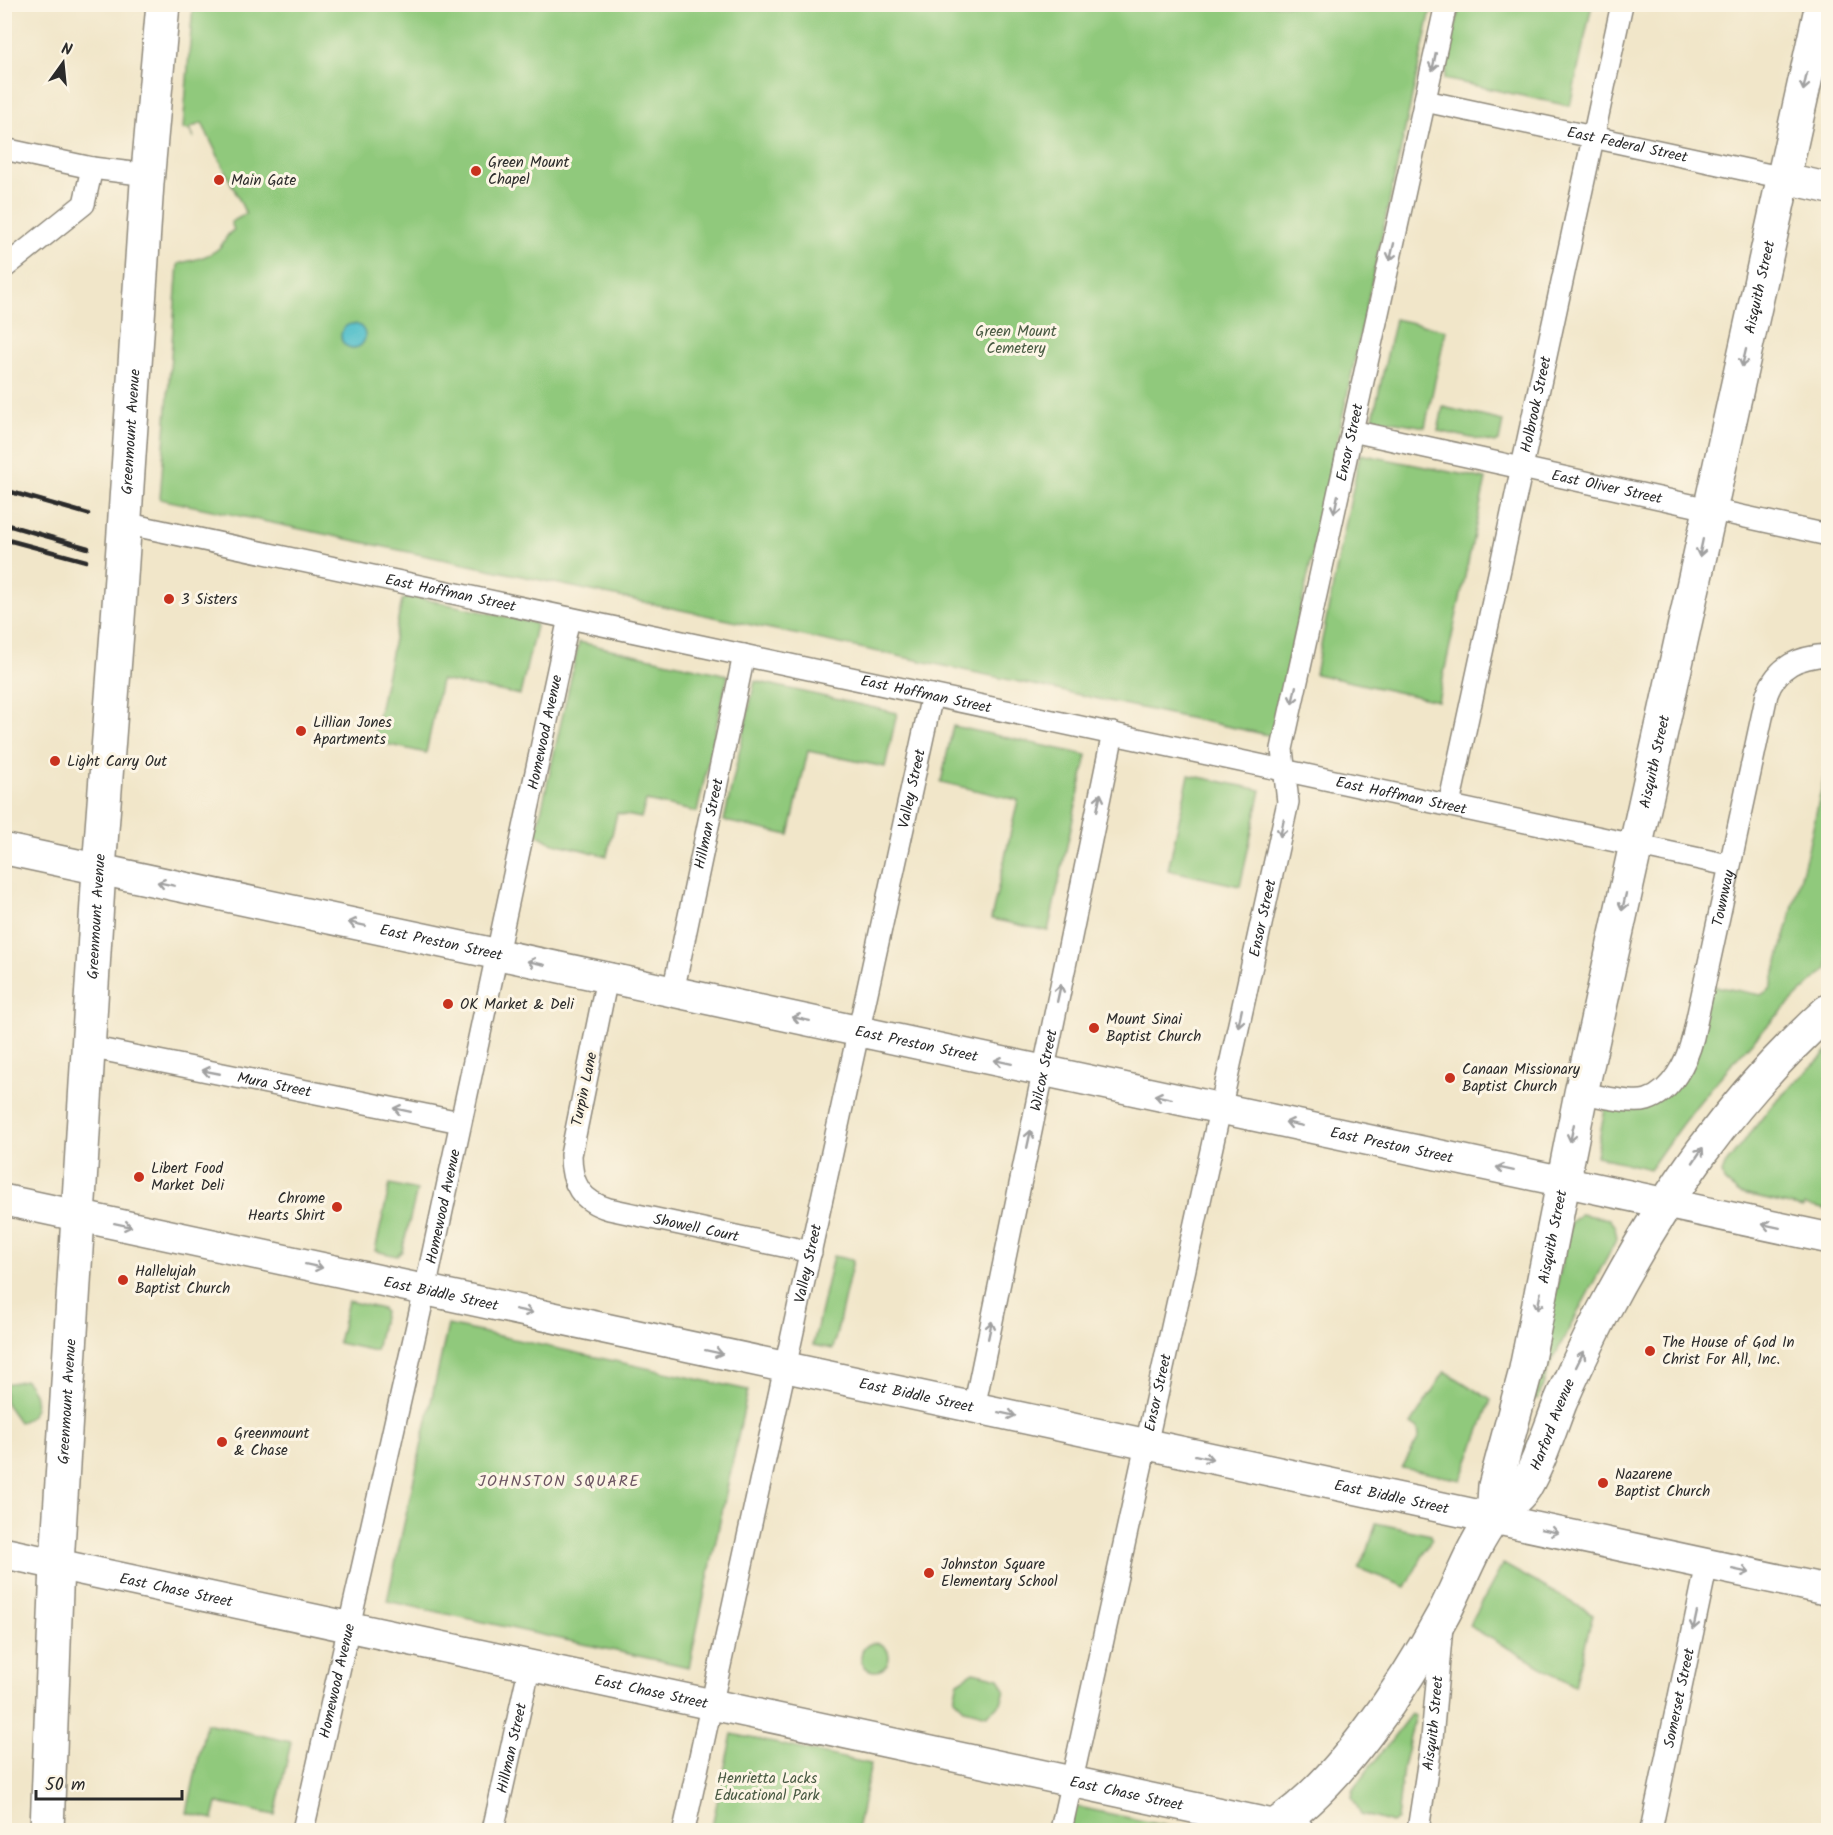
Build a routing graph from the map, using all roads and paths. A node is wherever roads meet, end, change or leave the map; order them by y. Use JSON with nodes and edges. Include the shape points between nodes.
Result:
{"nodes":[{"id":1,"x":163,"y":4,"type":"edge"},
{"id":2,"x":1446,"y":4,"type":"edge"},
{"id":3,"x":1622,"y":4,"type":"edge"},
{"id":4,"x":1822,"y":4,"type":"edge"},
{"id":5,"x":1425,"y":101,"type":"junction"},
{"id":6,"x":1593,"y":137,"type":"junction"},
{"id":7,"x":4,"y":150,"type":"edge"},
{"id":8,"x":92,"y":168,"type":"junction"},
{"id":9,"x":147,"y":175,"type":"junction"},
{"id":10,"x":1784,"y":178,"type":"junction"},
{"id":11,"x":1828,"y":188,"type":"edge"},
{"id":12,"x":4,"y":268,"type":"edge"},
{"id":13,"x":1352,"y":431,"type":"junction"},
{"id":14,"x":1522,"y":468,"type":"junction"},
{"id":15,"x":1710,"y":509,"type":"junction"},
{"id":16,"x":124,"y":523,"type":"junction"},
{"id":17,"x":1828,"y":535,"type":"edge"},
{"id":18,"x":569,"y":618,"type":"junction"},
{"id":19,"x":744,"y":655,"type":"junction"},
{"id":20,"x":1828,"y":655,"type":"edge"},
{"id":21,"x":932,"y":695,"type":"junction"},
{"id":22,"x":1113,"y":734,"type":"junction"},
{"id":23,"x":1285,"y":770,"type":"junction"},
{"id":24,"x":1449,"y":805,"type":"junction"},
{"id":25,"x":1637,"y":845,"type":"junction"},
{"id":26,"x":4,"y":849,"type":"edge"},
{"id":27,"x":1728,"y":865,"type":"junction"},
{"id":28,"x":99,"y":869,"type":"junction"},
{"id":29,"x":496,"y":954,"type":"junction"},
{"id":30,"x":608,"y":978,"type":"junction"},
{"id":31,"x":673,"y":992,"type":"junction"},
{"id":32,"x":1828,"y":1011,"type":"edge"},
{"id":33,"x":858,"y":1031,"type":"junction"},
{"id":34,"x":89,"y":1047,"type":"junction"},
{"id":35,"x":1043,"y":1071,"type":"junction"},
{"id":36,"x":1581,"y":1093,"type":"junction"},
{"id":37,"x":1221,"y":1109,"type":"junction"},
{"id":38,"x":460,"y":1122,"type":"junction"},
{"id":39,"x":1562,"y":1181,"type":"junction"},
{"id":40,"x":584,"y":1198,"type":"joint"},
{"id":41,"x":4,"y":1200,"type":"edge"},
{"id":42,"x":1666,"y":1204,"type":"junction"},
{"id":43,"x":79,"y":1216,"type":"junction"},
{"id":44,"x":1828,"y":1238,"type":"edge"},
{"id":45,"x":811,"y":1252,"type":"junction"},
{"id":46,"x":425,"y":1290,"type":"junction"},
{"id":47,"x":785,"y":1367,"type":"junction"},
{"id":48,"x":974,"y":1408,"type":"junction"},
{"id":49,"x":1146,"y":1445,"type":"junction"},
{"id":50,"x":1493,"y":1518,"type":"junction"},
{"id":51,"x":4,"y":1553,"type":"edge"},
{"id":52,"x":57,"y":1564,"type":"junction"},
{"id":53,"x":1707,"y":1564,"type":"junction"},
{"id":54,"x":1828,"y":1590,"type":"edge"},
{"id":55,"x":1443,"y":1614,"type":"junction"},
{"id":56,"x":347,"y":1626,"type":"junction"},
{"id":57,"x":530,"y":1665,"type":"junction"},
{"id":58,"x":711,"y":1705,"type":"junction"},
{"id":59,"x":1071,"y":1782,"type":"junction"},
{"id":60,"x":1281,"y":1829,"type":"edge"},
{"id":61,"x":47,"y":1830,"type":"edge"},
{"id":62,"x":303,"y":1830,"type":"edge"},
{"id":63,"x":494,"y":1830,"type":"edge"},
{"id":64,"x":684,"y":1830,"type":"edge"},
{"id":65,"x":1061,"y":1830,"type":"edge"},
{"id":66,"x":1418,"y":1830,"type":"edge"},
{"id":67,"x":1650,"y":1830,"type":"edge"}],
"edges":[{"from":1,"to":9,"type":"main road","name":"Greenmount Avenue"},
{"from":2,"to":5,"type":"street","name":"Ensor Street","one_way":true},
{"from":3,"to":6,"type":"street","name":"Holbrook Street"},
{"from":4,"to":10,"type":"main road","name":"Aisquith Street","one_way":true},
{"from":5,"to":6,"type":"street","name":"East Federal Street"},
{"from":5,"to":13,"type":"street","name":"Ensor Street","one_way":true},
{"from":6,"to":10,"type":"street","name":"East Federal Street"},
{"from":6,"to":14,"type":"street","name":"Holbrook Street"},
{"from":7,"to":8,"type":"street"},
{"from":8,"to":9,"type":"street"},
{"from":8,"to":12,"type":"street","via":[[84,204]]},
{"from":9,"to":16,"type":"main road","name":"Greenmount Avenue"},
{"from":10,"to":11,"type":"main road","name":"East Federal Street"},
{"from":10,"to":15,"type":"main road","name":"Aisquith Street","one_way":true},
{"from":13,"to":14,"type":"street","name":"East Oliver Street"},
{"from":13,"to":23,"type":"street","name":"Ensor Street","one_way":true,"via":[[1282,749]]},
{"from":14,"to":15,"type":"street","name":"East Oliver Street"},
{"from":14,"to":24,"type":"street","name":"Holbrook Street"},
{"from":15,"to":17,"type":"street","name":"East Oliver Street"},
{"from":15,"to":25,"type":"main road","name":"Aisquith Street","one_way":true},
{"from":16,"to":18,"type":"street","name":"East Hoffman Street"},
{"from":16,"to":28,"type":"main road","name":"Greenmount Avenue"},
{"from":18,"to":19,"type":"street","name":"East Hoffman Street"},
{"from":18,"to":29,"type":"street","name":"Homewood Avenue"},
{"from":19,"to":21,"type":"street","name":"East Hoffman Street"},
{"from":19,"to":31,"type":"street","name":"Hillman Street"},
{"from":20,"to":27,"type":"street","name":"Townway","via":[[1796,660],[1772,681]]},
{"from":21,"to":22,"type":"street","name":"East Hoffman Street"},
{"from":21,"to":33,"type":"street","name":"Valley Street"},
{"from":22,"to":23,"type":"street","name":"East Hoffman Street"},
{"from":35,"to":22,"type":"street","name":"Wilcox Street","one_way":true},
{"from":23,"to":24,"type":"street","name":"East Hoffman Street"},
{"from":23,"to":37,"type":"street","name":"Ensor Street","one_way":true,"via":[[1288,802]]},
{"from":24,"to":25,"type":"street","name":"East Hoffman Street"},
{"from":25,"to":27,"type":"street","name":"East Hoffman Street"},
{"from":25,"to":36,"type":"main road","name":"Aisquith Street","one_way":true},
{"from":26,"to":28,"type":"main road","name":"East Preston Street"},
{"from":27,"to":36,"type":"street","name":"Townway","via":[[1684,1065],[1647,1100]]},
{"from":29,"to":28,"type":"main road","name":"East Preston Street","one_way":true},
{"from":28,"to":34,"type":"main road","name":"Greenmount Avenue"},
{"from":30,"to":29,"type":"main road","name":"East Preston Street","one_way":true},
{"from":29,"to":38,"type":"street","name":"Homewood Avenue"},
{"from":30,"to":31,"type":"main road","name":"East Preston Street"},
{"from":30,"to":40,"type":"street","name":"Turpin Lane","via":[[571,1155],[571,1172]]},
{"from":33,"to":31,"type":"main road","name":"East Preston Street","one_way":true},
{"from":42,"to":32,"type":"main road","name":"Harford Avenue","one_way":true,"via":[[1732,1110]]},
{"from":35,"to":33,"type":"main road","name":"East Preston Street","one_way":true},
{"from":33,"to":45,"type":"street","name":"Valley Street"},
{"from":38,"to":34,"type":"street","name":"Mura Street","one_way":true},
{"from":34,"to":43,"type":"main road","name":"Greenmount Avenue"},
{"from":37,"to":35,"type":"main road","name":"East Preston Street","one_way":true},
{"from":48,"to":35,"type":"street","name":"Wilcox Street","one_way":true},
{"from":36,"to":39,"type":"main road","name":"Aisquith Street","one_way":true},
{"from":39,"to":37,"type":"main road","name":"East Preston Street","one_way":true},
{"from":37,"to":49,"type":"street","name":"Ensor Street"},
{"from":38,"to":46,"type":"street","name":"Homewood Avenue"},
{"from":39,"to":42,"type":"main road","name":"East Preston Street"},
{"from":39,"to":50,"type":"main road","name":"Aisquith Street","one_way":true,"via":[[1525,1374],[1495,1486]]},
{"from":40,"to":45,"type":"street","name":"Showell Court","via":[[609,1209]]},
{"from":41,"to":43,"type":"main road","name":"East Biddle Street"},
{"from":44,"to":42,"type":"main road","name":"East Preston Street","one_way":true},
{"from":50,"to":42,"type":"main road","name":"Harford Avenue","one_way":true,"via":[[1523,1490],[1578,1363]]},
{"from":43,"to":46,"type":"main road","name":"East Biddle Street","one_way":true},
{"from":43,"to":52,"type":"main road","name":"Greenmount Avenue"},
{"from":45,"to":47,"type":"street","name":"Valley Street"},
{"from":46,"to":47,"type":"main road","name":"East Biddle Street","one_way":true},
{"from":46,"to":56,"type":"street","name":"Homewood Avenue"},
{"from":47,"to":48,"type":"main road","name":"East Biddle Street"},
{"from":47,"to":58,"type":"street","name":"Valley Street"},
{"from":48,"to":49,"type":"main road","name":"East Biddle Street","one_way":true},
{"from":49,"to":50,"type":"main road","name":"East Biddle Street","one_way":true},
{"from":49,"to":59,"type":"street","name":"Ensor Street"},
{"from":50,"to":53,"type":"main road","name":"East Biddle Street","one_way":true},
{"from":50,"to":55,"type":"main road","name":"Harford Avenue"},
{"from":51,"to":52,"type":"main road","name":"East Chase Street"},
{"from":52,"to":56,"type":"main road","name":"East Chase Street"},
{"from":52,"to":61,"type":"main road","name":"Greenmount Avenue"},
{"from":53,"to":54,"type":"main road","name":"East Biddle Street","one_way":true},
{"from":53,"to":67,"type":"street","name":"Somerset Street","one_way":true},
{"from":55,"to":60,"type":"main road","name":"Harford Avenue","via":[[1355,1748]]},
{"from":55,"to":66,"type":"street","name":"Aisquith Street","via":[[1432,1739]]},
{"from":56,"to":57,"type":"main road","name":"East Chase Street"},
{"from":56,"to":62,"type":"street","name":"Homewood Avenue"},
{"from":57,"to":58,"type":"main road","name":"East Chase Street"},
{"from":57,"to":63,"type":"street","name":"Hillman Street"},
{"from":58,"to":59,"type":"main road","name":"East Chase Street"},
{"from":58,"to":64,"type":"street","name":"Valley Street"},
{"from":59,"to":60,"type":"main road","name":"East Chase Street"},
{"from":59,"to":65,"type":"street","name":"Ensor Street"}]}
